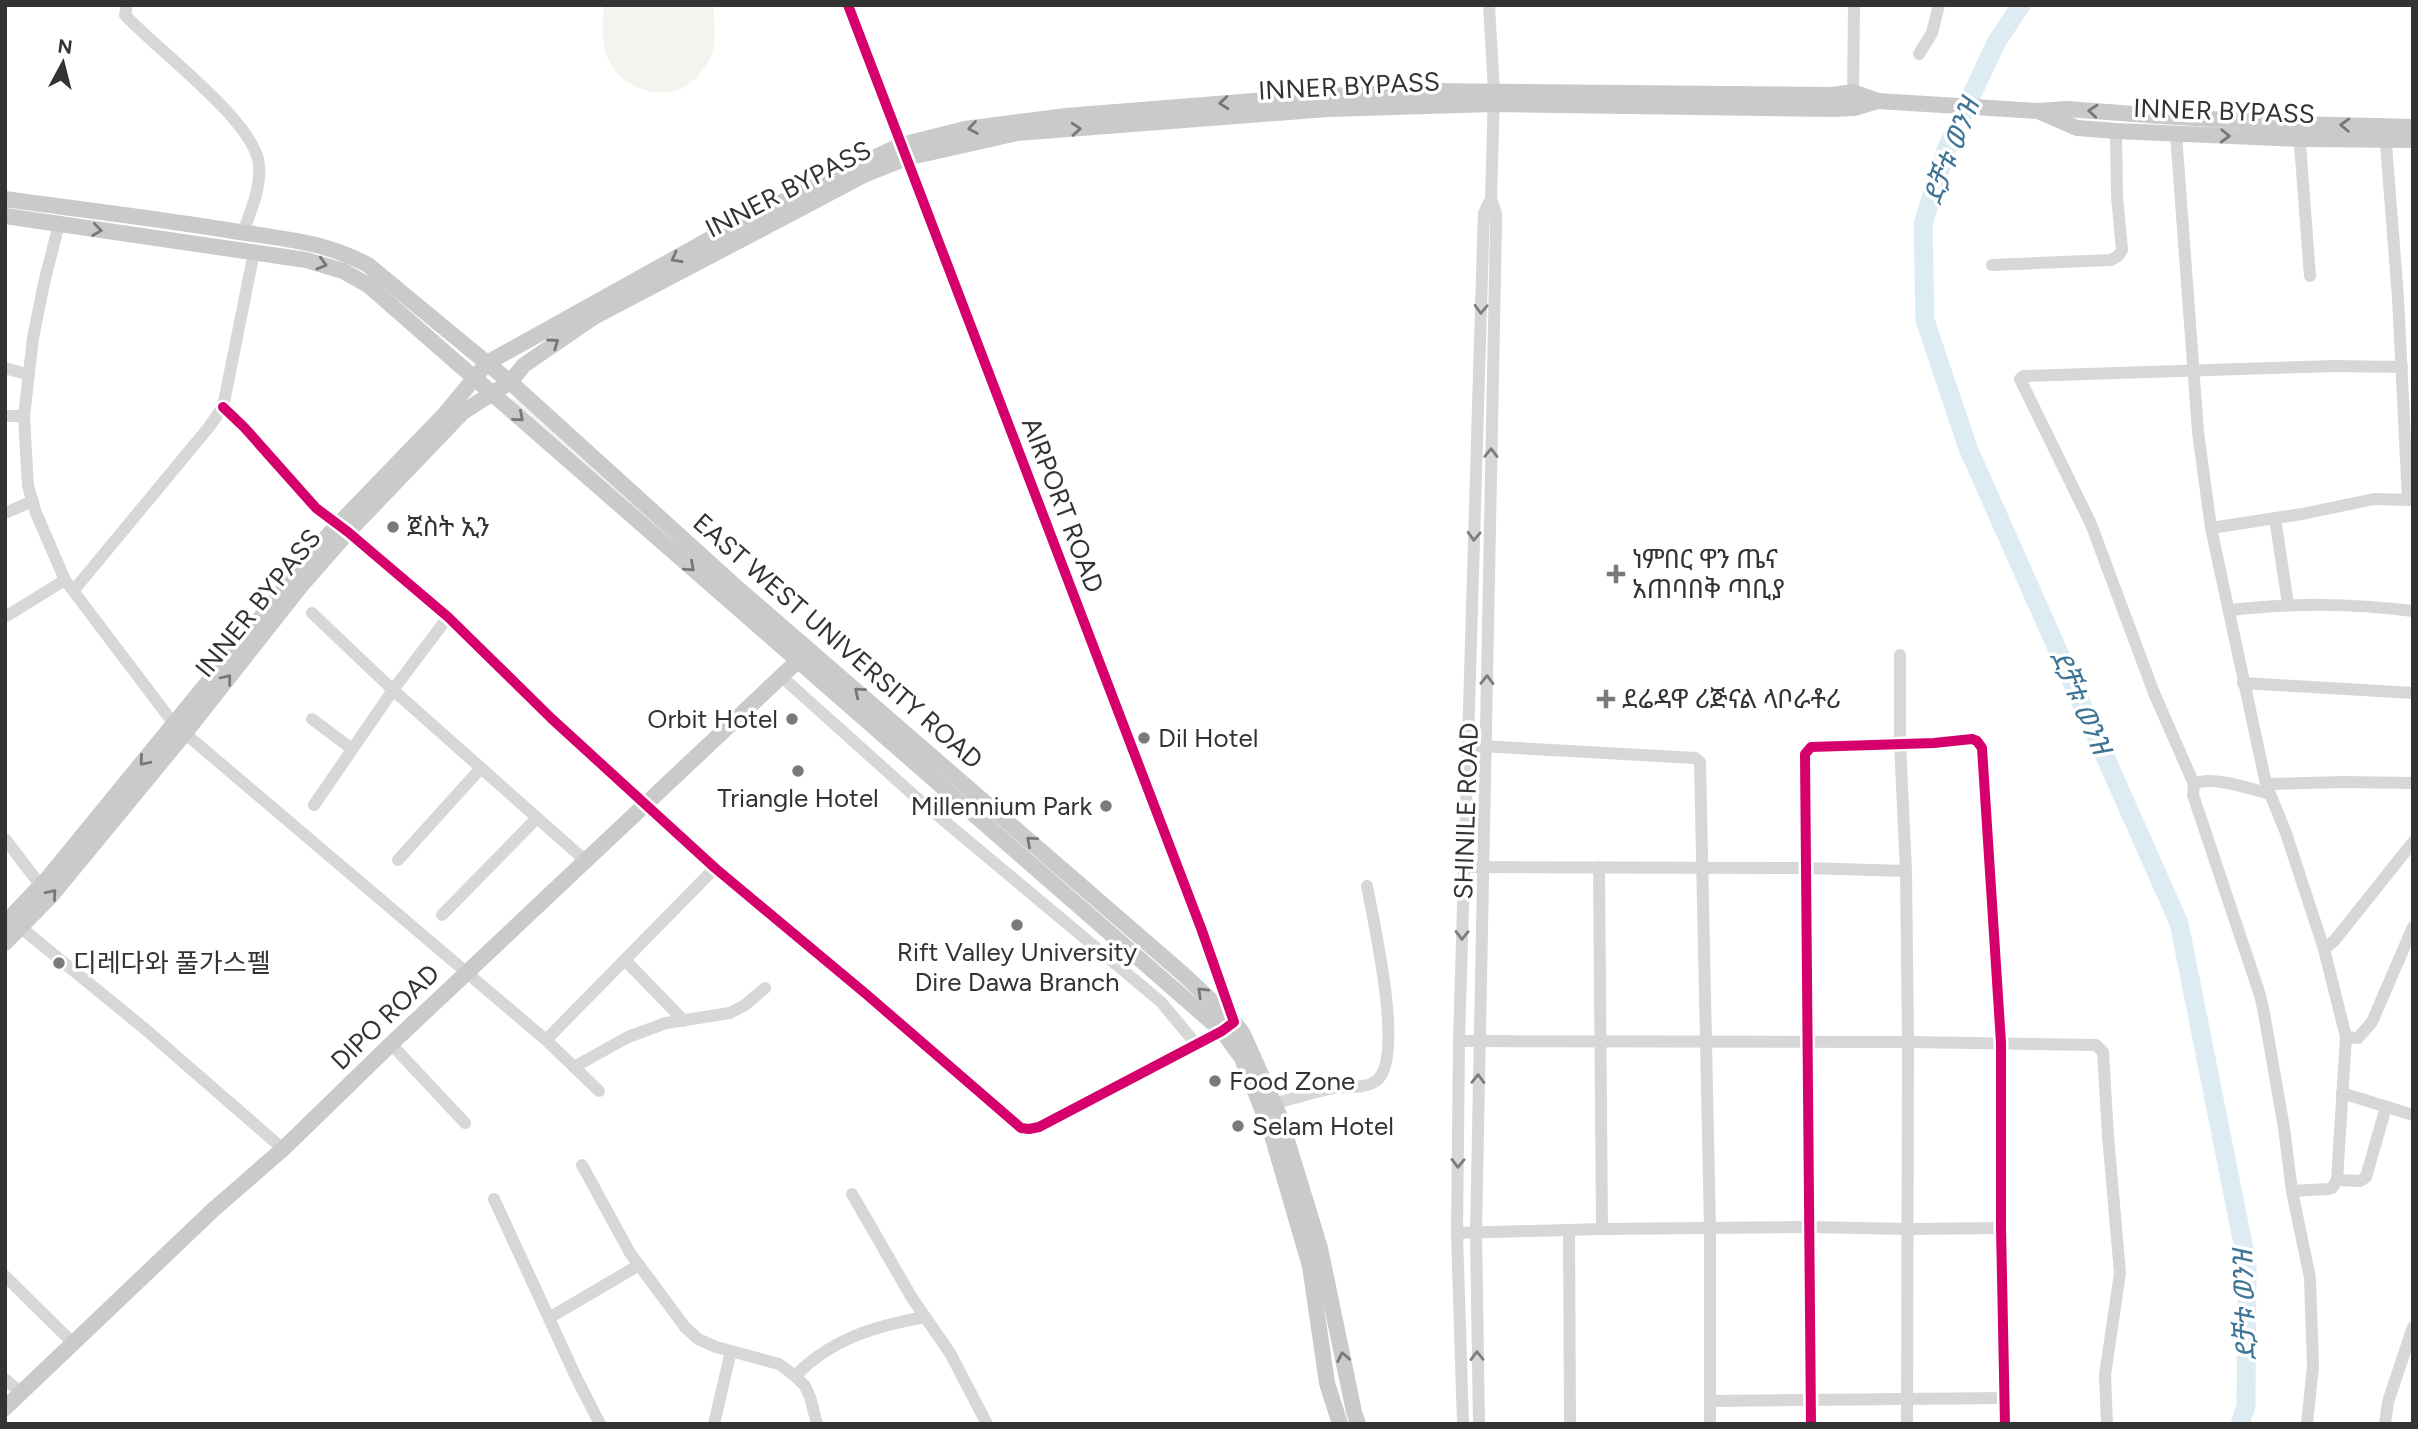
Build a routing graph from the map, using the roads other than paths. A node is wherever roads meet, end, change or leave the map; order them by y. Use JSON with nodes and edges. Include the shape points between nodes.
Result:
{"nodes":[{"id":1,"x":127,"y":5,"type":"edge"},
{"id":2,"x":848,"y":5,"type":"edge"},
{"id":3,"x":1489,"y":5,"type":"edge"},
{"id":4,"x":1854,"y":5,"type":"edge"},
{"id":5,"x":1939,"y":5,"type":"edge"},
{"id":6,"x":1919,"y":54,"type":"dead end"},
{"id":7,"x":1494,"y":98,"type":"junction"},
{"id":8,"x":1853,"y":100,"type":"junction"},
{"id":9,"x":2038,"y":111,"type":"junction"},
{"id":10,"x":2413,"y":127,"type":"edge"},
{"id":11,"x":2116,"y":131,"type":"junction"},
{"id":12,"x":2299,"y":131,"type":"junction"},
{"id":13,"x":2386,"y":133,"type":"junction"},
{"id":14,"x":2176,"y":134,"type":"junction"},
{"id":15,"x":2413,"y":140,"type":"edge"},
{"id":16,"x":904,"y":152,"type":"junction"},
{"id":17,"x":5,"y":199,"type":"edge"},
{"id":18,"x":1491,"y":199,"type":"junction"},
{"id":19,"x":5,"y":216,"type":"edge"},
{"id":20,"x":59,"y":224,"type":"junction"},
{"id":21,"x":243,"y":232,"type":"junction"},
{"id":22,"x":254,"y":253,"type":"junction"},
{"id":23,"x":1992,"y":265,"type":"dead end"},
{"id":24,"x":2310,"y":276,"type":"dead end"},
{"id":25,"x":2398,"y":298,"type":"junction"},
{"id":26,"x":2413,"y":299,"type":"edge"},
{"id":27,"x":487,"y":363,"type":"junction"},
{"id":28,"x":2402,"y":367,"type":"junction"},
{"id":29,"x":5,"y":368,"type":"edge"},
{"id":30,"x":2193,"y":371,"type":"junction"},
{"id":31,"x":29,"y":375,"type":"junction"},
{"id":32,"x":474,"y":378,"type":"junction"},
{"id":33,"x":510,"y":382,"type":"junction"},
{"id":34,"x":491,"y":393,"type":"junction"},
{"id":35,"x":223,"y":407,"type":"junction"},
{"id":36,"x":5,"y":416,"type":"edge"},
{"id":37,"x":24,"y":416,"type":"junction"},
{"id":38,"x":2411,"y":500,"type":"edge"},
{"id":39,"x":33,"y":502,"type":"junction"},
{"id":40,"x":5,"y":513,"type":"edge"},
{"id":41,"x":2275,"y":518,"type":"junction"},
{"id":42,"x":2211,"y":528,"type":"junction"},
{"id":43,"x":343,"y":529,"type":"junction"},
{"id":44,"x":69,"y":585,"type":"junction"},
{"id":45,"x":2288,"y":604,"type":"junction"},
{"id":46,"x":2230,"y":610,"type":"junction"},
{"id":47,"x":2413,"y":611,"type":"edge"},
{"id":48,"x":312,"y":613,"type":"dead end"},
{"id":49,"x":5,"y":617,"type":"edge"},
{"id":50,"x":448,"y":617,"type":"junction"},
{"id":51,"x":1900,"y":655,"type":"dead end"},
{"id":52,"x":804,"y":656,"type":"junction"},
{"id":53,"x":782,"y":677,"type":"junction"},
{"id":54,"x":2243,"y":682,"type":"junction"},
{"id":55,"x":393,"y":690,"type":"junction"},
{"id":56,"x":2413,"y":693,"type":"edge"},
{"id":57,"x":312,"y":719,"type":"dead end"},
{"id":58,"x":180,"y":729,"type":"junction"},
{"id":59,"x":907,"y":734,"type":"junction"},
{"id":60,"x":1900,"y":744,"type":"junction"},
{"id":61,"x":1468,"y":746,"type":"junction"},
{"id":62,"x":1485,"y":746,"type":"junction"},
{"id":63,"x":896,"y":747,"type":"junction"},
{"id":64,"x":352,"y":750,"type":"junction"},
{"id":65,"x":481,"y":768,"type":"junction"},
{"id":66,"x":2413,"y":783,"type":"edge"},
{"id":67,"x":2194,"y":784,"type":"junction"},
{"id":68,"x":2268,"y":789,"type":"junction"},
{"id":69,"x":646,"y":804,"type":"junction"},
{"id":70,"x":314,"y":805,"type":"dead end"},
{"id":71,"x":537,"y":818,"type":"junction"},
{"id":72,"x":5,"y":839,"type":"edge"},
{"id":73,"x":2413,"y":842,"type":"edge"},
{"id":74,"x":398,"y":860,"type":"dead end"},
{"id":75,"x":2407,"y":860,"type":"edge"},
{"id":76,"x":586,"y":862,"type":"junction"},
{"id":77,"x":1483,"y":866,"type":"junction"},
{"id":78,"x":1464,"y":867,"type":"junction"},
{"id":79,"x":1599,"y":867,"type":"junction"},
{"id":80,"x":715,"y":868,"type":"junction"},
{"id":81,"x":1701,"y":868,"type":"junction"},
{"id":82,"x":1805,"y":868,"type":"junction"},
{"id":83,"x":1906,"y":871,"type":"junction"},
{"id":84,"x":41,"y":886,"type":"junction"},
{"id":85,"x":1367,"y":886,"type":"dead end"},
{"id":86,"x":442,"y":915,"type":"dead end"},
{"id":87,"x":12,"y":923,"type":"edge"},
{"id":88,"x":2413,"y":927,"type":"edge"},
{"id":89,"x":5,"y":943,"type":"edge"},
{"id":90,"x":2324,"y":948,"type":"junction"},
{"id":91,"x":625,"y":960,"type":"junction"},
{"id":92,"x":467,"y":973,"type":"junction"},
{"id":93,"x":765,"y":988,"type":"dead end"},
{"id":94,"x":684,"y":1020,"type":"junction"},
{"id":95,"x":1228,"y":1026,"type":"junction"},
{"id":96,"x":2346,"y":1037,"type":"junction"},
{"id":97,"x":546,"y":1040,"type":"junction"},
{"id":98,"x":1459,"y":1041,"type":"junction"},
{"id":99,"x":1479,"y":1041,"type":"junction"},
{"id":100,"x":1599,"y":1041,"type":"junction"},
{"id":101,"x":1808,"y":1041,"type":"junction"},
{"id":102,"x":1908,"y":1042,"type":"junction"},
{"id":103,"x":1705,"y":1043,"type":"junction"},
{"id":104,"x":2001,"y":1043,"type":"junction"},
{"id":105,"x":391,"y":1044,"type":"junction"},
{"id":106,"x":1196,"y":1044,"type":"junction"},
{"id":107,"x":574,"y":1067,"type":"junction"},
{"id":108,"x":599,"y":1091,"type":"dead end"},
{"id":109,"x":2342,"y":1093,"type":"junction"},
{"id":110,"x":1269,"y":1106,"type":"junction"},
{"id":111,"x":2386,"y":1107,"type":"junction"},
{"id":112,"x":2413,"y":1115,"type":"edge"},
{"id":113,"x":464,"y":1123,"type":"dead end"},
{"id":114,"x":283,"y":1149,"type":"junction"},
{"id":115,"x":582,"y":1165,"type":"dead end"},
{"id":116,"x":2337,"y":1180,"type":"junction"},
{"id":117,"x":2292,"y":1191,"type":"junction"},
{"id":118,"x":852,"y":1194,"type":"dead end"},
{"id":119,"x":1808,"y":1227,"type":"junction"},
{"id":120,"x":2001,"y":1228,"type":"junction"},
{"id":121,"x":1602,"y":1229,"type":"junction"},
{"id":122,"x":1710,"y":1229,"type":"junction"},
{"id":123,"x":1909,"y":1229,"type":"junction"},
{"id":124,"x":1569,"y":1230,"type":"junction"},
{"id":125,"x":1476,"y":1232,"type":"junction"},
{"id":126,"x":1457,"y":1233,"type":"junction"},
{"id":127,"x":639,"y":1265,"type":"junction"},
{"id":128,"x":5,"y":1276,"type":"edge"},
{"id":129,"x":925,"y":1317,"type":"junction"},
{"id":130,"x":549,"y":1318,"type":"junction"},
{"id":131,"x":2413,"y":1327,"type":"edge"},
{"id":132,"x":74,"y":1344,"type":"junction"},
{"id":133,"x":732,"y":1351,"type":"junction"},
{"id":134,"x":795,"y":1376,"type":"junction"},
{"id":135,"x":5,"y":1379,"type":"edge"},
{"id":136,"x":21,"y":1393,"type":"junction"},
{"id":137,"x":2005,"y":1398,"type":"junction"},
{"id":138,"x":1810,"y":1400,"type":"junction"},
{"id":139,"x":1908,"y":1400,"type":"junction"},
{"id":140,"x":1710,"y":1401,"type":"junction"},
{"id":141,"x":5,"y":1408,"type":"edge"},
{"id":142,"x":600,"y":1424,"type":"edge"},
{"id":143,"x":714,"y":1424,"type":"edge"},
{"id":144,"x":817,"y":1424,"type":"edge"},
{"id":145,"x":987,"y":1424,"type":"edge"},
{"id":146,"x":1340,"y":1424,"type":"edge"},
{"id":147,"x":1358,"y":1424,"type":"edge"},
{"id":148,"x":1463,"y":1424,"type":"edge"},
{"id":149,"x":1479,"y":1424,"type":"edge"},
{"id":150,"x":1570,"y":1424,"type":"edge"},
{"id":151,"x":1710,"y":1424,"type":"edge"},
{"id":152,"x":1811,"y":1424,"type":"edge"},
{"id":153,"x":1908,"y":1424,"type":"edge"},
{"id":154,"x":2005,"y":1424,"type":"edge"},
{"id":155,"x":2106,"y":1424,"type":"edge"},
{"id":156,"x":2307,"y":1424,"type":"edge"},
{"id":157,"x":2385,"y":1424,"type":"edge"}],
"edges":[{"from":1,"to":21,"type":"street","via":[[125,15],[229,112],[252,146],[259,166],[258,182]]},
{"from":2,"to":16,"type":"street","name":"AIRPORT ROAD"},
{"from":3,"to":7,"type":"street","name":"SHINILE ROAD"},
{"from":4,"to":8,"type":"street"},
{"from":5,"to":6,"type":"street","via":[[1933,33]]},
{"from":7,"to":8,"type":"main road","name":"INNER BYPASS"},
{"from":7,"to":16,"type":"main road","name":"INNER BYPASS","via":[[1327,103],[1017,133]]},
{"from":7,"to":18,"type":"street","name":"SHINILE ROAD"},
{"from":8,"to":9,"type":"main road","name":"INNER BYPASS"},
{"from":9,"to":11,"type":"main road","name":"INNER BYPASS","via":[[2077,128]]},
{"from":12,"to":9,"type":"main road","name":"INNER BYPASS","one_way":true,"via":[[2067,109]]},
{"from":10,"to":13,"type":"main road","name":"INNER BYPASS"},
{"from":11,"to":14,"type":"main road","name":"INNER BYPASS"},
{"from":11,"to":23,"type":"street","via":[[2122,250],[2118,256]]},
{"from":12,"to":13,"type":"main road","name":"INNER BYPASS"},
{"from":14,"to":12,"type":"main road","name":"INNER BYPASS","one_way":true},
{"from":12,"to":24,"type":"street"},
{"from":13,"to":15,"type":"main road","name":"INNER BYPASS"},
{"from":13,"to":25,"type":"street"},
{"from":14,"to":30,"type":"street"},
{"from":16,"to":27,"type":"main road","name":"INNER BYPASS","one_way":true,"via":[[744,220]]},
{"from":33,"to":16,"type":"main road","name":"INNER BYPASS","one_way":true,"via":[[524,365],[594,317]]},
{"from":16,"to":95,"type":"street","name":"AIRPORT ROAD","via":[[1196,915]]},
{"from":17,"to":21,"type":"main road","name":"EAST WEST UNIVERSITY ROAD"},
{"from":18,"to":61,"type":"street","name":"SHINILE ROAD","one_way":true,"via":[[1484,213]]},
{"from":62,"to":18,"type":"street","name":"SHINILE ROAD","one_way":true,"via":[[1496,224]]},
{"from":19,"to":20,"type":"main road","name":"EAST WEST UNIVERSITY ROAD"},
{"from":20,"to":22,"type":"main road","name":"EAST WEST UNIVERSITY ROAD","one_way":true},
{"from":20,"to":31,"type":"street"},
{"from":21,"to":27,"type":"main road","name":"EAST WEST UNIVERSITY ROAD","via":[[344,252],[402,291]]},
{"from":22,"to":32,"type":"main road","name":"EAST WEST UNIVERSITY ROAD","one_way":true,"via":[[320,263],[360,281]]},
{"from":22,"to":35,"type":"street"},
{"from":25,"to":26,"type":"street"},
{"from":25,"to":28,"type":"street"},
{"from":27,"to":32,"type":"main road","name":"INNER BYPASS"},
{"from":27,"to":33,"type":"main road","name":"EAST WEST UNIVERSITY ROAD"},
{"from":28,"to":30,"type":"street"},
{"from":28,"to":38,"type":"street"},
{"from":29,"to":31,"type":"street"},
{"from":30,"to":42,"type":"street"},
{"from":30,"to":67,"type":"street","via":[[2023,376],[2020,380],[2091,524],[2154,693]]},
{"from":31,"to":37,"type":"street"},
{"from":32,"to":34,"type":"main road","name":"EAST WEST UNIVERSITY ROAD"},
{"from":32,"to":43,"type":"main road","name":"INNER BYPASS"},
{"from":33,"to":34,"type":"main road","name":"INNER BYPASS"},
{"from":33,"to":52,"type":"main road","name":"EAST WEST UNIVERSITY ROAD"},
{"from":34,"to":43,"type":"main road","name":"INNER BYPASS","via":[[463,412]]},
{"from":34,"to":52,"type":"main road","name":"EAST WEST UNIVERSITY ROAD","one_way":true},
{"from":35,"to":43,"type":"street","via":[[316,508]]},
{"from":35,"to":44,"type":"street"},
{"from":36,"to":37,"type":"street"},
{"from":37,"to":39,"type":"street"},
{"from":38,"to":41,"type":"street","via":[[2374,499]]},
{"from":39,"to":40,"type":"street"},
{"from":39,"to":44,"type":"street"},
{"from":41,"to":42,"type":"street"},
{"from":41,"to":45,"type":"street"},
{"from":42,"to":46,"type":"street"},
{"from":43,"to":50,"type":"street"},
{"from":43,"to":58,"type":"main road","name":"INNER BYPASS"},
{"from":44,"to":49,"type":"street"},
{"from":44,"to":58,"type":"street"},
{"from":45,"to":46,"type":"street"},
{"from":45,"to":47,"type":"street","via":[[2357,604]]},
{"from":46,"to":54,"type":"street"},
{"from":48,"to":55,"type":"street"},
{"from":50,"to":55,"type":"street"},
{"from":50,"to":69,"type":"street"},
{"from":51,"to":60,"type":"street"},
{"from":52,"to":53,"type":"main road","name":"DIPO ROAD"},
{"from":59,"to":52,"type":"main road","name":"EAST WEST UNIVERSITY ROAD","one_way":true},
{"from":52,"to":63,"type":"main road","name":"EAST WEST UNIVERSITY ROAD"},
{"from":53,"to":69,"type":"main road","name":"DIPO ROAD"},
{"from":53,"to":106,"type":"street","via":[[918,799],[1161,1002]]},
{"from":54,"to":56,"type":"street"},
{"from":54,"to":68,"type":"street"},
{"from":55,"to":64,"type":"street"},
{"from":55,"to":65,"type":"street"},
{"from":57,"to":64,"type":"street"},
{"from":58,"to":84,"type":"main road","name":"INNER BYPASS","one_way":true},
{"from":87,"to":58,"type":"main road","name":"INNER BYPASS","one_way":true},
{"from":58,"to":92,"type":"street"},
{"from":59,"to":63,"type":"main road"},
{"from":95,"to":59,"type":"main road","name":"EAST WEST UNIVERSITY ROAD","one_way":true,"via":[[1183,974]]},
{"from":60,"to":82,"type":"street","via":[[1807,749]]},
{"from":60,"to":83,"type":"street"},
{"from":60,"to":104,"type":"street","via":[[1972,739],[1982,748]]},
{"from":61,"to":62,"type":"street"},
{"from":61,"to":78,"type":"street","name":"SHINILE ROAD"},
{"from":62,"to":77,"type":"street","name":"SHINILE ROAD"},
{"from":62,"to":81,"type":"street","via":[[1697,759],[1701,767]]},
{"from":63,"to":95,"type":"main road","name":"EAST WEST UNIVERSITY ROAD"},
{"from":64,"to":70,"type":"street"},
{"from":65,"to":71,"type":"street"},
{"from":65,"to":74,"type":"street"},
{"from":66,"to":68,"type":"street","via":[[2343,782]]},
{"from":67,"to":68,"type":"street","via":[[2214,781]]},
{"from":67,"to":117,"type":"street","via":[[2193,794],[2260,995]]},
{"from":68,"to":90,"type":"street"},
{"from":69,"to":76,"type":"main road","name":"DIPO ROAD"},
{"from":69,"to":80,"type":"street"},
{"from":71,"to":76,"type":"street"},
{"from":71,"to":86,"type":"street"},
{"from":72,"to":84,"type":"street"},
{"from":73,"to":75,"type":"street"},
{"from":75,"to":90,"type":"street"},
{"from":76,"to":92,"type":"main road","name":"DIPO ROAD"},
{"from":77,"to":78,"type":"street"},
{"from":77,"to":79,"type":"street"},
{"from":77,"to":99,"type":"street","name":"SHINILE ROAD"},
{"from":78,"to":98,"type":"street","name":"SHINILE ROAD","one_way":true},
{"from":79,"to":81,"type":"street"},
{"from":79,"to":100,"type":"street"},
{"from":80,"to":91,"type":"street"},
{"from":80,"to":106,"type":"street","via":[[1021,1128],[1039,1127]]},
{"from":81,"to":82,"type":"street"},
{"from":81,"to":103,"type":"street"},
{"from":82,"to":83,"type":"street"},
{"from":82,"to":101,"type":"street"},
{"from":83,"to":102,"type":"street"},
{"from":84,"to":87,"type":"main road","name":"INNER BYPASS"},
{"from":85,"to":110,"type":"street","via":[[1387,1002],[1389,1035],[1383,1072],[1366,1085],[1335,1088]]},
{"from":87,"to":89,"type":"main road","name":"INNER BYPASS"},
{"from":87,"to":114,"type":"street","via":[[145,1029]]},
{"from":88,"to":96,"type":"street","via":[[2372,1022],[2358,1038]]},
{"from":90,"to":96,"type":"street"},
{"from":91,"to":94,"type":"street"},
{"from":91,"to":97,"type":"street"},
{"from":92,"to":97,"type":"street"},
{"from":92,"to":105,"type":"main road","name":"DIPO ROAD"},
{"from":93,"to":94,"type":"street","via":[[730,1013]]},
{"from":94,"to":107,"type":"street","via":[[628,1037]]},
{"from":95,"to":106,"type":"street"},
{"from":95,"to":110,"type":"main road","name":"EAST WEST UNIVERSITY ROAD","via":[[1243,1034]]},
{"from":96,"to":109,"type":"street"},
{"from":97,"to":107,"type":"street"},
{"from":98,"to":99,"type":"street"},
{"from":98,"to":126,"type":"street","name":"SHINILE ROAD","one_way":true},
{"from":99,"to":100,"type":"street"},
{"from":125,"to":99,"type":"street","name":"SHINILE ROAD","one_way":true},
{"from":100,"to":103,"type":"street"},
{"from":100,"to":121,"type":"street"},
{"from":101,"to":102,"type":"street"},
{"from":101,"to":103,"type":"street"},
{"from":101,"to":119,"type":"street"},
{"from":102,"to":104,"type":"street"},
{"from":102,"to":123,"type":"street"},
{"from":103,"to":122,"type":"street"},
{"from":104,"to":120,"type":"street"},
{"from":104,"to":155,"type":"street","via":[[2095,1045],[2103,1052],[2120,1273],[2105,1376]]},
{"from":105,"to":113,"type":"street"},
{"from":105,"to":114,"type":"main road","name":"DIPO ROAD"},
{"from":107,"to":108,"type":"street"},
{"from":109,"to":111,"type":"street"},
{"from":109,"to":116,"type":"street"},
{"from":110,"to":146,"type":"main road","name":"EAST WEST UNIVERSITY ROAD","via":[[1310,1266],[1327,1383]]},
{"from":147,"to":110,"type":"main road","name":"EAST WEST UNIVERSITY ROAD","one_way":true,"via":[[1326,1271]]},
{"from":111,"to":112,"type":"street"},
{"from":111,"to":116,"type":"street","via":[[2366,1177]]},
{"from":114,"to":132,"type":"main road","name":"DIPO ROAD"},
{"from":115,"to":127,"type":"street"},
{"from":116,"to":117,"type":"street","via":[[2328,1189]]},
{"from":117,"to":156,"type":"street","via":[[2310,1278],[2312,1366]]},
{"from":118,"to":129,"type":"street"},
{"from":119,"to":122,"type":"street"},
{"from":119,"to":123,"type":"street"},
{"from":119,"to":138,"type":"street"},
{"from":120,"to":123,"type":"street"},
{"from":120,"to":137,"type":"street"},
{"from":121,"to":122,"type":"street"},
{"from":121,"to":124,"type":"street"},
{"from":122,"to":140,"type":"street"},
{"from":123,"to":139,"type":"street"},
{"from":124,"to":125,"type":"street"},
{"from":124,"to":150,"type":"street"},
{"from":125,"to":126,"type":"street"},
{"from":149,"to":125,"type":"street","name":"SHINILE ROAD","one_way":true},
{"from":126,"to":148,"type":"street","name":"SHINILE ROAD"},
{"from":127,"to":130,"type":"street"},
{"from":127,"to":133,"type":"street","via":[[685,1327],[698,1339]]},
{"from":128,"to":132,"type":"street"},
{"from":129,"to":134,"type":"street","via":[[882,1325],[833,1346]]},
{"from":129,"to":145,"type":"street","via":[[950,1353]]},
{"from":130,"to":130,"type":"street","via":[[511,1233],[495,1199],[527,1270]]},
{"from":130,"to":142,"type":"street"},
{"from":131,"to":157,"type":"street"},
{"from":132,"to":136,"type":"main road","name":"DIPO ROAD"},
{"from":133,"to":134,"type":"street","via":[[779,1364]]},
{"from":133,"to":143,"type":"street"},
{"from":134,"to":144,"type":"street","via":[[805,1386]]},
{"from":135,"to":136,"type":"street"},
{"from":136,"to":141,"type":"main road","name":"DIPO ROAD"},
{"from":137,"to":139,"type":"street"},
{"from":137,"to":154,"type":"street"},
{"from":138,"to":139,"type":"street"},
{"from":138,"to":140,"type":"street"},
{"from":138,"to":152,"type":"street"},
{"from":139,"to":153,"type":"street"},
{"from":140,"to":151,"type":"street"}]}
